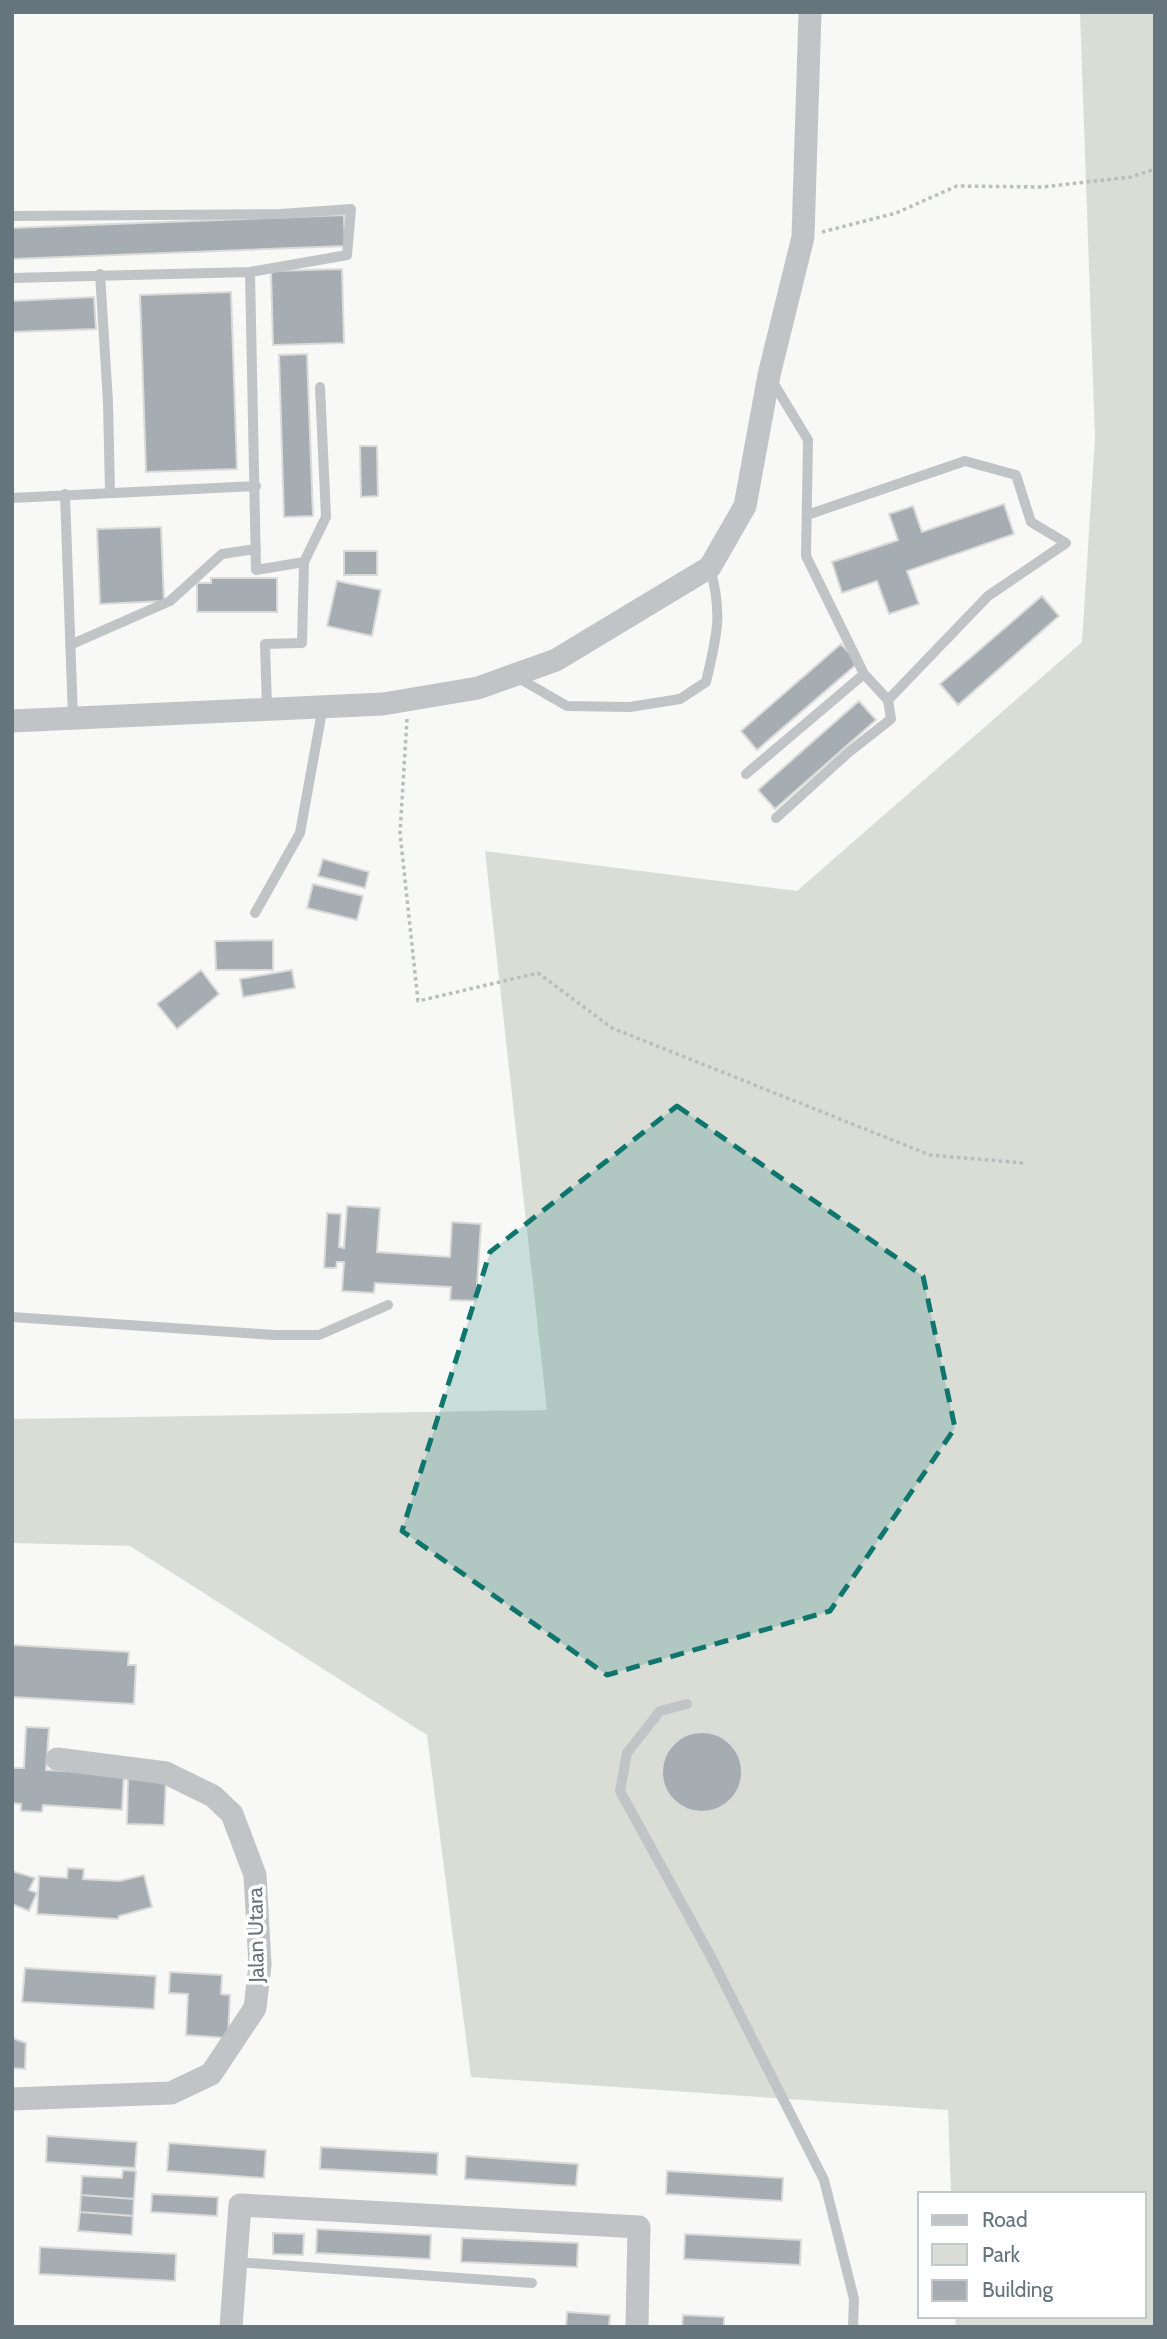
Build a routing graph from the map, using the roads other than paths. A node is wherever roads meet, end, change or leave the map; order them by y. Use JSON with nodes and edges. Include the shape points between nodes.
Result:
{"nodes":[{"id":1,"x":810,"y":12,"type":"edge"},
{"id":2,"x":12,"y":216,"type":"edge"},
{"id":3,"x":250,"y":272,"type":"junction"},
{"id":4,"x":100,"y":274,"type":"junction"},
{"id":5,"x":12,"y":278,"type":"edge"},
{"id":6,"x":769,"y":374,"type":"junction"},
{"id":7,"x":320,"y":387,"type":"dead end"},
{"id":8,"x":256,"y":486,"type":"junction"},
{"id":9,"x":110,"y":492,"type":"junction"},
{"id":10,"x":65,"y":494,"type":"junction"},
{"id":11,"x":12,"y":498,"type":"edge"},
{"id":12,"x":807,"y":515,"type":"junction"},
{"id":13,"x":256,"y":549,"type":"junction"},
{"id":14,"x":304,"y":562,"type":"junction"},
{"id":15,"x":709,"y":567,"type":"junction"},
{"id":16,"x":70,"y":645,"type":"junction"},
{"id":17,"x":864,"y":674,"type":"junction"},
{"id":18,"x":514,"y":675,"type":"junction"},
{"id":19,"x":888,"y":700,"type":"junction"},
{"id":20,"x":323,"y":706,"type":"junction"},
{"id":21,"x":267,"y":709,"type":"junction"},
{"id":22,"x":73,"y":718,"type":"junction"},
{"id":23,"x":12,"y":721,"type":"edge"},
{"id":24,"x":746,"y":774,"type":"dead end"},
{"id":25,"x":776,"y":818,"type":"dead end"},
{"id":26,"x":254,"y":913,"type":"dead end"},
{"id":27,"x":388,"y":1304,"type":"dead end"},
{"id":28,"x":12,"y":1317,"type":"edge"},
{"id":29,"x":687,"y":1704,"type":"dead end"},
{"id":30,"x":57,"y":1759,"type":"dead end"},
{"id":31,"x":12,"y":2099,"type":"edge"},
{"id":32,"x":236,"y":2262,"type":"junction"},
{"id":33,"x":532,"y":2283,"type":"dead end"},
{"id":34,"x":231,"y":2327,"type":"edge"},
{"id":35,"x":636,"y":2327,"type":"edge"},
{"id":36,"x":853,"y":2327,"type":"edge"}],
"edges":[{"from":1,"to":6,"type":"street","via":[[803,237]]},
{"from":2,"to":3,"type":"lane","via":[[281,214],[351,209],[347,255]]},
{"from":3,"to":4,"type":"lane"},
{"from":3,"to":8,"type":"lane"},
{"from":4,"to":5,"type":"lane"},
{"from":4,"to":9,"type":"lane"},
{"from":6,"to":12,"type":"lane","via":[[808,440]]},
{"from":6,"to":15,"type":"street","via":[[745,506]]},
{"from":7,"to":14,"type":"lane","via":[[326,517]]},
{"from":8,"to":9,"type":"lane"},
{"from":8,"to":13,"type":"lane"},
{"from":9,"to":10,"type":"lane"},
{"from":10,"to":11,"type":"lane"},
{"from":10,"to":16,"type":"lane"},
{"from":12,"to":17,"type":"lane","via":[[806,556]]},
{"from":12,"to":19,"type":"lane","via":[[965,461],[1016,475],[1031,522],[1066,543],[988,596]]},
{"from":13,"to":14,"type":"lane","via":[[256,570]]},
{"from":13,"to":16,"type":"lane","via":[[222,554],[170,601]]},
{"from":14,"to":21,"type":"lane","via":[[302,643],[265,644]]},
{"from":15,"to":18,"type":"street","via":[[556,660]]},
{"from":15,"to":18,"type":"lane","via":[[718,597],[719,624],[706,682],[680,699],[630,707],[567,706]]},
{"from":16,"to":22,"type":"lane"},
{"from":17,"to":19,"type":"lane"},
{"from":17,"to":24,"type":"lane"},
{"from":18,"to":20,"type":"street","via":[[478,688],[409,700]]},
{"from":19,"to":25,"type":"lane","via":[[891,719]]},
{"from":20,"to":21,"type":"street"},
{"from":20,"to":26,"type":"lane","via":[[300,833]]},
{"from":21,"to":22,"type":"street"},
{"from":22,"to":23,"type":"street"},
{"from":27,"to":28,"type":"lane","via":[[319,1335]]},
{"from":29,"to":36,"type":"lane","via":[[660,1711],[643,1732],[627,1753],[620,1791],[710,1955],[824,2180],[854,2300]]},
{"from":30,"to":31,"type":"street","name":"Jalan Utara","via":[[166,1773],[213,1796],[232,1814],[256,1875],[260,1965],[256,2008],[211,2074],[170,2093]]},
{"from":32,"to":33,"type":"lane"},
{"from":32,"to":34,"type":"street"},
{"from":32,"to":35,"type":"street","via":[[240,2205],[639,2227]]}]}
